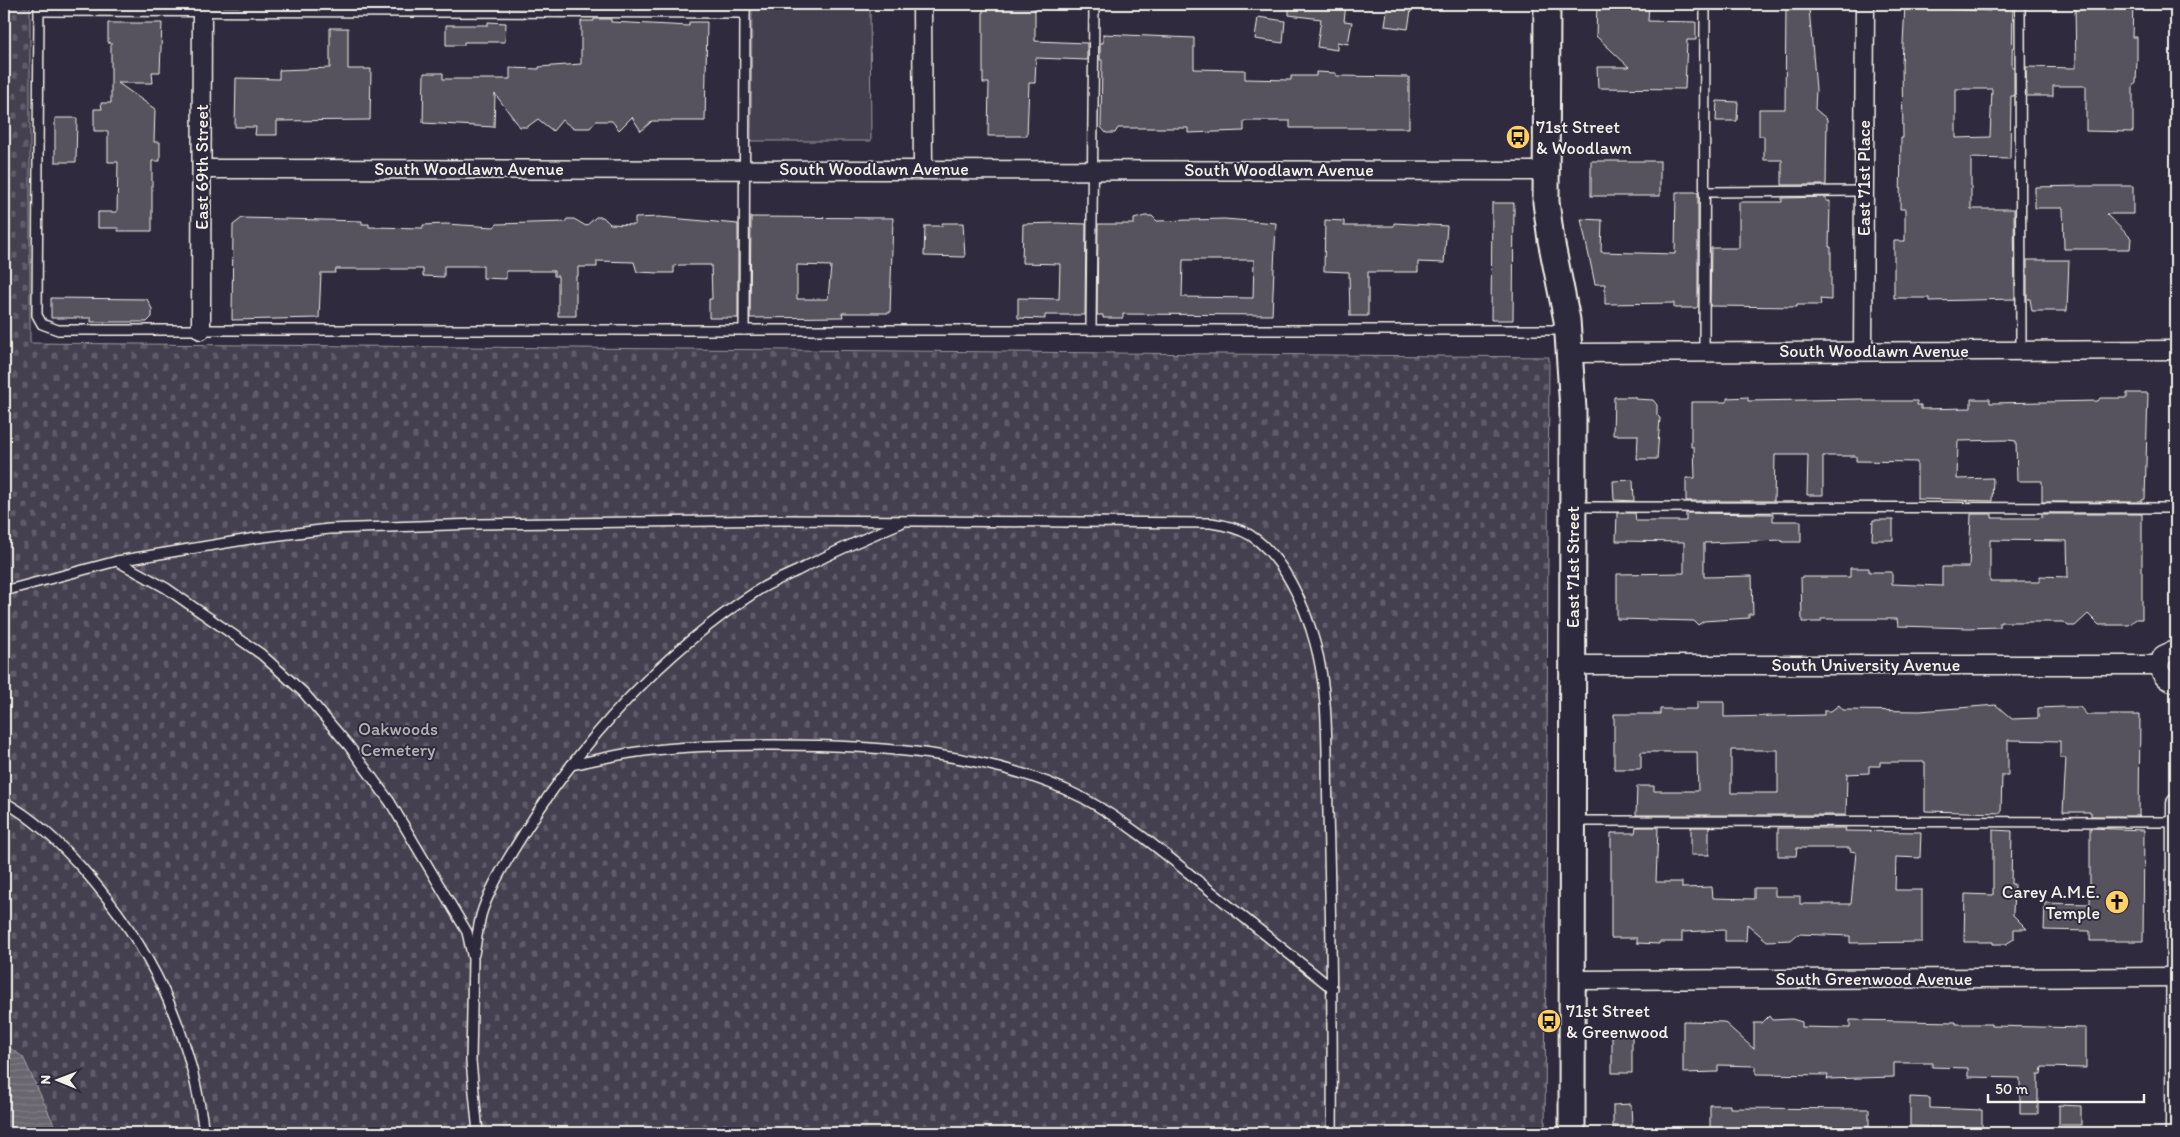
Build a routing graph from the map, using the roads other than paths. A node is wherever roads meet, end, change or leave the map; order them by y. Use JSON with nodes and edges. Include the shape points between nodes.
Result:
{"nodes":[{"id":1,"x":922,"y":4,"type":"edge"},
{"id":2,"x":1094,"y":4,"type":"edge"},
{"id":3,"x":1546,"y":4,"type":"edge"},
{"id":4,"x":1705,"y":4,"type":"edge"},
{"id":5,"x":1865,"y":4,"type":"edge"},
{"id":6,"x":2020,"y":4,"type":"edge"},
{"id":7,"x":39,"y":7,"type":"edge"},
{"id":8,"x":202,"y":8,"type":"edge"},
{"id":9,"x":745,"y":9,"type":"edge"},
{"id":10,"x":202,"y":169,"type":"junction"},
{"id":11,"x":745,"y":169,"type":"junction"},
{"id":12,"x":923,"y":169,"type":"junction"},
{"id":13,"x":1093,"y":170,"type":"junction"},
{"id":14,"x":1545,"y":171,"type":"junction"},
{"id":15,"x":1864,"y":191,"type":"junction"},
{"id":16,"x":1704,"y":192,"type":"junction"},
{"id":17,"x":201,"y":330,"type":"junction"},
{"id":18,"x":744,"y":330,"type":"junction"},
{"id":19,"x":1091,"y":330,"type":"junction"},
{"id":20,"x":1570,"y":341,"type":"junction"},
{"id":21,"x":2021,"y":350,"type":"junction"},
{"id":22,"x":2176,"y":350,"type":"edge"},
{"id":23,"x":1863,"y":351,"type":"junction"},
{"id":24,"x":1704,"y":352,"type":"junction"},
{"id":25,"x":1573,"y":507,"type":"junction"},
{"id":26,"x":2176,"y":508,"type":"edge"},
{"id":27,"x":906,"y":521,"type":"junction"},
{"id":28,"x":117,"y":561,"type":"junction"},
{"id":29,"x":4,"y":591,"type":"edge"},
{"id":30,"x":2176,"y":649,"type":"edge"},
{"id":31,"x":1573,"y":665,"type":"junction"},
{"id":32,"x":2159,"y":665,"type":"junction"},
{"id":33,"x":2176,"y":683,"type":"edge"},
{"id":34,"x":570,"y":765,"type":"junction"},
{"id":35,"x":4,"y":802,"type":"edge"},
{"id":36,"x":2176,"y":803,"type":"edge"},
{"id":37,"x":1573,"y":821,"type":"junction"},
{"id":38,"x":2176,"y":822,"type":"edge"},
{"id":39,"x":473,"y":959,"type":"junction"},
{"id":40,"x":2176,"y":978,"type":"edge"},
{"id":41,"x":1572,"y":980,"type":"junction"},
{"id":42,"x":1333,"y":989,"type":"junction"},
{"id":43,"x":204,"y":1133,"type":"edge"},
{"id":44,"x":478,"y":1133,"type":"edge"},
{"id":45,"x":1332,"y":1133,"type":"edge"},
{"id":46,"x":1572,"y":1133,"type":"edge"},
{"id":47,"x":2175,"y":1133,"type":"edge"}],
"edges":[{"from":1,"to":12,"type":"street"},
{"from":2,"to":13,"type":"lane"},
{"from":3,"to":14,"type":"main road","name":"East 71st Street"},
{"from":4,"to":16,"type":"lane"},
{"from":5,"to":15,"type":"street","name":"East 71st Place"},
{"from":6,"to":21,"type":"lane"},
{"from":7,"to":8,"type":"lane"},
{"from":7,"to":17,"type":"lane","via":[[37,315],[42,324],[58,330]]},
{"from":8,"to":9,"type":"lane"},
{"from":8,"to":10,"type":"street","name":"East 69th Street"},
{"from":9,"to":11,"type":"lane"},
{"from":10,"to":11,"type":"street","name":"South Woodlawn Avenue"},
{"from":10,"to":17,"type":"street","name":"East 69th Street"},
{"from":11,"to":12,"type":"street","name":"South Woodlawn Avenue"},
{"from":11,"to":18,"type":"lane"},
{"from":12,"to":13,"type":"street","name":"South Woodlawn Avenue"},
{"from":13,"to":14,"type":"street","name":"South Woodlawn Avenue"},
{"from":13,"to":19,"type":"lane"},
{"from":14,"to":20,"type":"main road","name":"East 71st Street","via":[[1551,240]]},
{"from":15,"to":16,"type":"lane"},
{"from":15,"to":23,"type":"street","name":"East 71st Place"},
{"from":16,"to":24,"type":"lane"},
{"from":17,"to":18,"type":"lane"},
{"from":18,"to":19,"type":"lane"},
{"from":19,"to":20,"type":"lane"},
{"from":20,"to":24,"type":"street","name":"South Woodlawn Avenue"},
{"from":20,"to":25,"type":"main road","name":"East 71st Street"},
{"from":21,"to":22,"type":"street","name":"South Woodlawn Avenue"},
{"from":21,"to":23,"type":"street","name":"South Woodlawn Avenue"},
{"from":23,"to":24,"type":"street","name":"South Woodlawn Avenue"},
{"from":25,"to":26,"type":"lane"},
{"from":25,"to":31,"type":"main road","name":"East 71st Street"},
{"from":27,"to":28,"type":"lane","via":[[784,520],[329,529]]},
{"from":27,"to":34,"type":"lane","via":[[852,543],[759,590],[721,616],[646,682]]},
{"from":27,"to":42,"type":"lane","via":[[1211,523],[1230,526],[1266,549],[1284,571],[1302,605],[1316,644],[1324,697]]},
{"from":28,"to":29,"type":"lane"},
{"from":28,"to":39,"type":"lane","via":[[209,617],[261,654],[304,693],[390,802],[454,906],[467,932]]},
{"from":30,"to":32,"type":"street","via":[[2163,656]]},
{"from":31,"to":32,"type":"street","name":"South University Avenue"},
{"from":31,"to":37,"type":"main road","name":"East 71st Street"},
{"from":32,"to":33,"type":"street","via":[[2166,680]]},
{"from":34,"to":39,"type":"lane","via":[[499,872],[483,911]]},
{"from":34,"to":42,"type":"lane","via":[[636,752],[678,748],[809,745],[951,757],[1030,778],[1083,798],[1155,846]]},
{"from":35,"to":43,"type":"lane","via":[[57,841],[100,889],[140,944],[170,1002],[189,1057]]},
{"from":36,"to":38,"type":"street"},
{"from":37,"to":38,"type":"lane"},
{"from":37,"to":41,"type":"main road","name":"East 71st Street"},
{"from":38,"to":40,"type":"street"},
{"from":39,"to":44,"type":"lane","via":[[471,1061]]},
{"from":40,"to":41,"type":"street","name":"South Greenwood Avenue"},
{"from":40,"to":47,"type":"street"},
{"from":41,"to":46,"type":"main road","name":"East 71st Street"},
{"from":42,"to":45,"type":"lane"}]}
